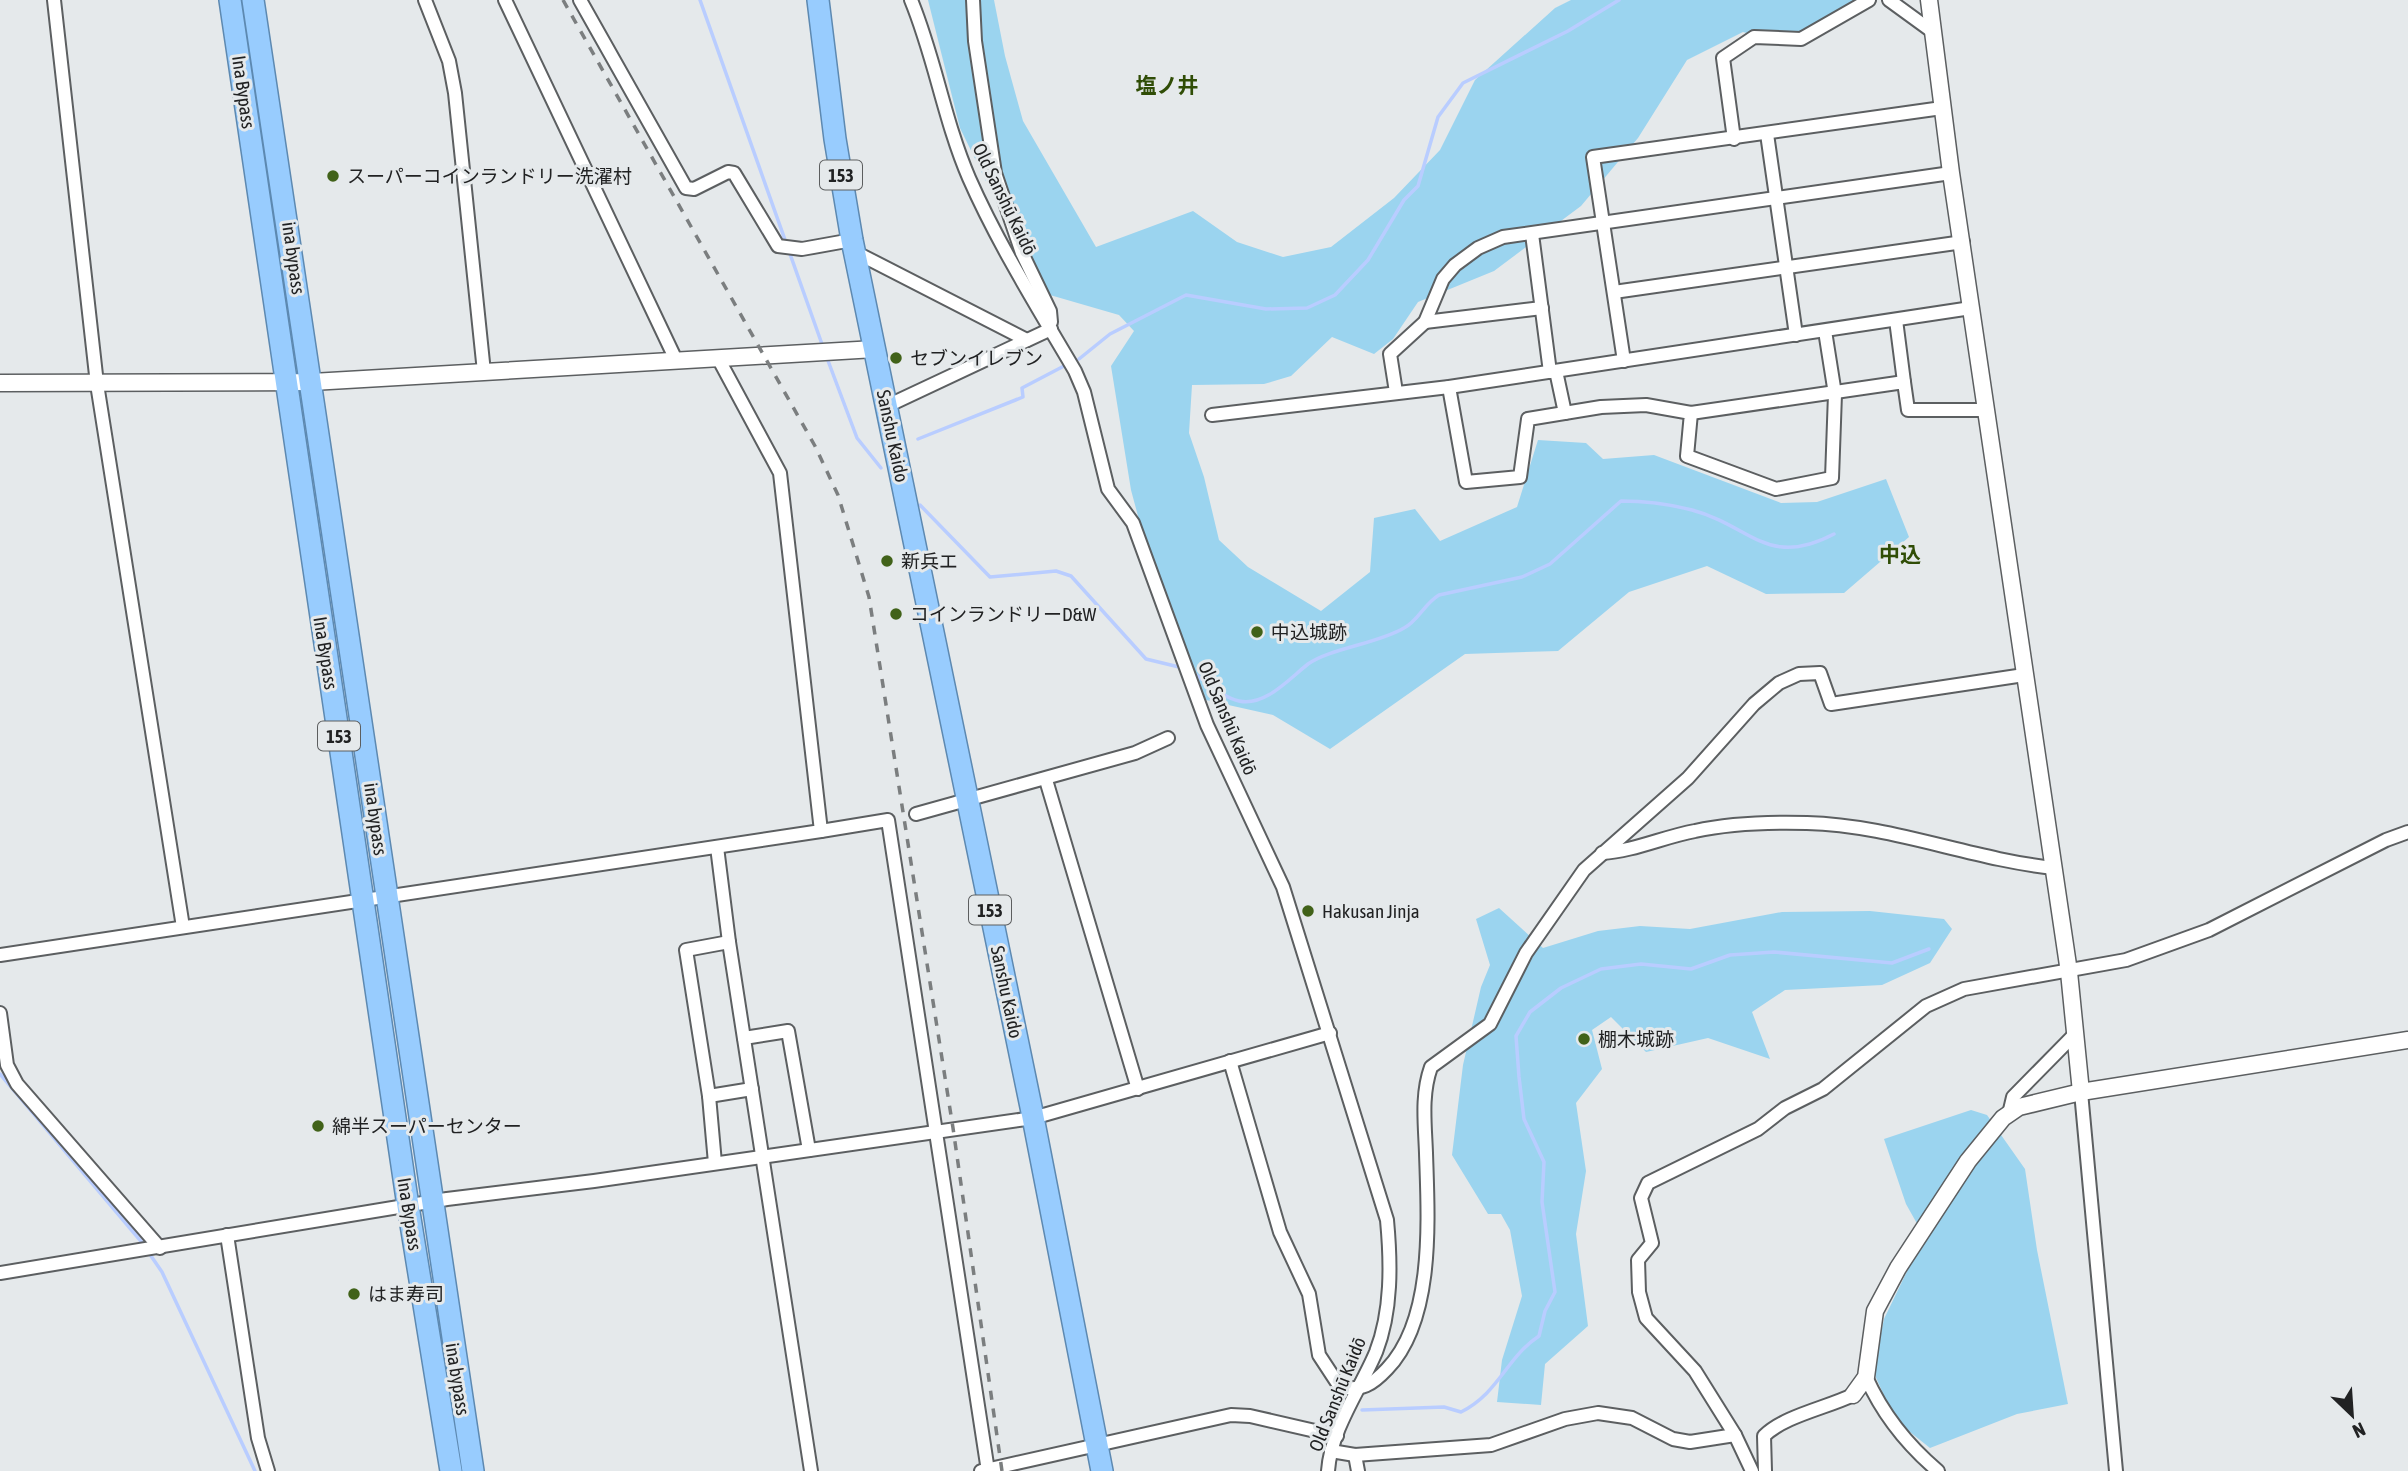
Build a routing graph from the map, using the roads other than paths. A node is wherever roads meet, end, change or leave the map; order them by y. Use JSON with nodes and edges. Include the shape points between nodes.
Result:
{"nodes":[{"id":1,"x":54,"y":0,"type":"edge"},
{"id":2,"x":230,"y":0,"type":"edge"},
{"id":3,"x":253,"y":0,"type":"edge"},
{"id":4,"x":425,"y":0,"type":"edge"},
{"id":5,"x":505,"y":0,"type":"edge"},
{"id":6,"x":580,"y":0,"type":"edge"},
{"id":7,"x":818,"y":0,"type":"edge"},
{"id":8,"x":911,"y":0,"type":"edge"},
{"id":9,"x":974,"y":0,"type":"edge"},
{"id":10,"x":1869,"y":0,"type":"edge"},
{"id":11,"x":1889,"y":0,"type":"edge"},
{"id":12,"x":1929,"y":0,"type":"edge"},
{"id":13,"x":1933,"y":32,"type":"junction"},
{"id":14,"x":1942,"y":108,"type":"junction"},
{"id":15,"x":1767,"y":134,"type":"junction"},
{"id":16,"x":1734,"y":139,"type":"junction"},
{"id":17,"x":1951,"y":173,"type":"junction"},
{"id":18,"x":1776,"y":201,"type":"junction"},
{"id":19,"x":1603,"y":225,"type":"junction"},
{"id":20,"x":1532,"y":234,"type":"junction"},
{"id":21,"x":1963,"y":242,"type":"junction"},
{"id":22,"x":853,"y":246,"type":"junction"},
{"id":23,"x":1786,"y":270,"type":"junction"},
{"id":24,"x":1614,"y":292,"type":"junction"},
{"id":25,"x":1542,"y":308,"type":"junction"},
{"id":26,"x":1971,"y":309,"type":"junction"},
{"id":27,"x":1896,"y":320,"type":"junction"},
{"id":28,"x":1425,"y":322,"type":"junction"},
{"id":29,"x":1051,"y":329,"type":"junction"},
{"id":30,"x":1825,"y":331,"type":"junction"},
{"id":31,"x":1796,"y":335,"type":"junction"},
{"id":32,"x":1027,"y":340,"type":"junction"},
{"id":33,"x":875,"y":349,"type":"junction"},
{"id":34,"x":718,"y":358,"type":"junction"},
{"id":35,"x":676,"y":360,"type":"junction"},
{"id":36,"x":1624,"y":361,"type":"junction"},
{"id":37,"x":1553,"y":371,"type":"junction"},
{"id":38,"x":484,"y":372,"type":"junction"},
{"id":39,"x":286,"y":382,"type":"junction"},
{"id":40,"x":312,"y":382,"type":"junction"},
{"id":41,"x":1904,"y":382,"type":"junction"},
{"id":42,"x":0,"y":383,"type":"edge"},
{"id":43,"x":97,"y":384,"type":"junction"},
{"id":44,"x":1449,"y":387,"type":"junction"},
{"id":45,"x":1396,"y":392,"type":"junction"},
{"id":46,"x":1835,"y":394,"type":"junction"},
{"id":47,"x":887,"y":406,"type":"junction"},
{"id":48,"x":1986,"y":410,"type":"junction"},
{"id":49,"x":1565,"y":413,"type":"junction"},
{"id":50,"x":1691,"y":414,"type":"junction"},
{"id":51,"x":1212,"y":415,"type":"dead end"},
{"id":52,"x":2024,"y":675,"type":"junction"},
{"id":53,"x":1168,"y":737,"type":"dead end"},
{"id":54,"x":1046,"y":780,"type":"junction"},
{"id":55,"x":967,"y":800,"type":"junction"},
{"id":56,"x":916,"y":814,"type":"dead end"},
{"id":57,"x":821,"y":831,"type":"junction"},
{"id":58,"x":2408,"y":832,"type":"edge"},
{"id":59,"x":717,"y":847,"type":"junction"},
{"id":60,"x":1602,"y":853,"type":"junction"},
{"id":61,"x":2054,"y":868,"type":"junction"},
{"id":62,"x":387,"y":896,"type":"junction"},
{"id":63,"x":365,"y":901,"type":"junction"},
{"id":64,"x":183,"y":927,"type":"junction"},
{"id":65,"x":729,"y":942,"type":"junction"},
{"id":66,"x":0,"y":955,"type":"edge"},
{"id":67,"x":2069,"y":972,"type":"junction"},
{"id":68,"x":0,"y":1013,"type":"edge"},
{"id":69,"x":1330,"y":1033,"type":"junction"},
{"id":70,"x":2075,"y":1034,"type":"junction"},
{"id":71,"x":744,"y":1038,"type":"junction"},
{"id":72,"x":2408,"y":1040,"type":"edge"},
{"id":73,"x":1230,"y":1061,"type":"junction"},
{"id":74,"x":752,"y":1089,"type":"junction"},
{"id":75,"x":1138,"y":1089,"type":"junction"},
{"id":76,"x":2081,"y":1092,"type":"junction"},
{"id":77,"x":709,"y":1096,"type":"junction"},
{"id":78,"x":2009,"y":1114,"type":"junction"},
{"id":79,"x":1033,"y":1118,"type":"junction"},
{"id":80,"x":935,"y":1130,"type":"junction"},
{"id":81,"x":809,"y":1150,"type":"junction"},
{"id":82,"x":763,"y":1157,"type":"junction"},
{"id":83,"x":715,"y":1164,"type":"junction"},
{"id":84,"x":431,"y":1202,"type":"junction"},
{"id":85,"x":408,"y":1206,"type":"junction"},
{"id":86,"x":227,"y":1236,"type":"junction"},
{"id":87,"x":158,"y":1248,"type":"junction"},
{"id":88,"x":0,"y":1273,"type":"edge"},
{"id":89,"x":1866,"y":1377,"type":"junction"},
{"id":90,"x":1357,"y":1390,"type":"junction"},
{"id":91,"x":1853,"y":1395,"type":"joint"},
{"id":92,"x":1337,"y":1436,"type":"junction"},
{"id":93,"x":1735,"y":1436,"type":"junction"},
{"id":94,"x":1098,"y":1445,"type":"junction"},
{"id":95,"x":1331,"y":1451,"type":"junction"},
{"id":96,"x":1355,"y":1455,"type":"junction"},
{"id":97,"x":2112,"y":1470,"type":"edge"},
{"id":98,"x":268,"y":1471,"type":"edge"},
{"id":99,"x":450,"y":1471,"type":"edge"},
{"id":100,"x":473,"y":1471,"type":"edge"},
{"id":101,"x":811,"y":1471,"type":"edge"},
{"id":102,"x":985,"y":1471,"type":"edge"},
{"id":103,"x":1102,"y":1471,"type":"edge"},
{"id":104,"x":1328,"y":1471,"type":"edge"},
{"id":105,"x":1358,"y":1471,"type":"edge"},
{"id":106,"x":1752,"y":1471,"type":"edge"},
{"id":107,"x":1765,"y":1471,"type":"edge"},
{"id":108,"x":1937,"y":1471,"type":"edge"}],
"edges":[{"from":1,"to":43,"type":"street"},
{"from":2,"to":39,"type":"highway","name":"Ina Bypass","number":"153"},
{"from":3,"to":40,"type":"highway","name":"ina bypass","number":"153"},
{"from":4,"to":38,"type":"street","via":[[449,61],[455,93]]},
{"from":5,"to":35,"type":"street"},
{"from":6,"to":22,"type":"street","via":[[687,188],[734,173],[773,241],[789,248]]},
{"from":7,"to":22,"type":"highway","number":"153"},
{"from":8,"to":29,"type":"street","name":"Old Sanshū Kaidō","via":[[970,179]]},
{"from":9,"to":29,"type":"street","via":[[975,41],[995,173],[1022,253],[1050,310]]},
{"from":10,"to":16,"type":"street","via":[[1801,39],[1754,37],[1723,58]]},
{"from":11,"to":13,"type":"street"},
{"from":12,"to":13,"type":"street"},
{"from":13,"to":14,"type":"street"},
{"from":14,"to":15,"type":"street"},
{"from":14,"to":17,"type":"street"},
{"from":15,"to":16,"type":"street"},
{"from":15,"to":18,"type":"street"},
{"from":16,"to":19,"type":"street","via":[[1593,157]]},
{"from":17,"to":18,"type":"street"},
{"from":17,"to":21,"type":"street"},
{"from":18,"to":19,"type":"street"},
{"from":18,"to":23,"type":"street"},
{"from":19,"to":20,"type":"street"},
{"from":19,"to":24,"type":"street"},
{"from":20,"to":25,"type":"street"},
{"from":20,"to":28,"type":"street","via":[[1503,237],[1455,265],[1443,279]]},
{"from":21,"to":23,"type":"street"},
{"from":21,"to":26,"type":"street"},
{"from":22,"to":32,"type":"street"},
{"from":22,"to":33,"type":"highway","number":"153"},
{"from":23,"to":24,"type":"street"},
{"from":23,"to":31,"type":"street"},
{"from":24,"to":36,"type":"street"},
{"from":25,"to":28,"type":"street"},
{"from":25,"to":37,"type":"street"},
{"from":26,"to":27,"type":"street"},
{"from":26,"to":48,"type":"street"},
{"from":27,"to":30,"type":"street"},
{"from":27,"to":41,"type":"street"},
{"from":28,"to":45,"type":"street","via":[[1390,354]]},
{"from":29,"to":32,"type":"street"},
{"from":29,"to":69,"type":"street","name":"Old Sanshū Kaidō","via":[[1084,392],[1108,489],[1133,523],[1207,725],[1283,887]]},
{"from":30,"to":31,"type":"street"},
{"from":30,"to":46,"type":"street"},
{"from":31,"to":36,"type":"street"},
{"from":32,"to":47,"type":"street"},
{"from":33,"to":34,"type":"street"},
{"from":33,"to":47,"type":"highway","name":"Sanshu Kaido","number":"153"},
{"from":34,"to":35,"type":"street"},
{"from":34,"to":57,"type":"street","via":[[780,473]]},
{"from":35,"to":38,"type":"street"},
{"from":36,"to":37,"type":"street"},
{"from":37,"to":44,"type":"street"},
{"from":37,"to":49,"type":"street"},
{"from":38,"to":40,"type":"street"},
{"from":39,"to":40,"type":"street"},
{"from":39,"to":43,"type":"street"},
{"from":39,"to":63,"type":"highway","name":"Ina Bypass","number":"153"},
{"from":40,"to":62,"type":"highway","name":"ina bypass","number":"153"},
{"from":41,"to":46,"type":"street"},
{"from":41,"to":48,"type":"street","via":[[1908,410]]},
{"from":42,"to":43,"type":"street"},
{"from":43,"to":64,"type":"street"},
{"from":44,"to":45,"type":"street"},
{"from":44,"to":49,"type":"street","via":[[1466,482],[1520,477],[1528,419]]},
{"from":45,"to":51,"type":"street"},
{"from":46,"to":50,"type":"street"},
{"from":46,"to":50,"type":"street","via":[[1832,478],[1776,489],[1687,456]]},
{"from":47,"to":55,"type":"highway","name":"Sanshu Kaido","number":"153"},
{"from":48,"to":52,"type":"street"},
{"from":49,"to":50,"type":"street","via":[[1646,405]]},
{"from":52,"to":60,"type":"street","via":[[1831,704],[1820,673],[1800,674],[1779,683],[1754,704],[1688,778]]},
{"from":52,"to":61,"type":"street"},
{"from":53,"to":54,"type":"street","via":[[1135,753]]},
{"from":54,"to":55,"type":"street"},
{"from":54,"to":75,"type":"street"},
{"from":55,"to":56,"type":"street"},
{"from":55,"to":79,"type":"highway","name":"Sanshu Kaido","number":"153"},
{"from":57,"to":59,"type":"street"},
{"from":57,"to":80,"type":"street","via":[[888,820]]},
{"from":58,"to":67,"type":"street","via":[[2209,930],[2126,960]]},
{"from":59,"to":62,"type":"street"},
{"from":59,"to":65,"type":"street"},
{"from":60,"to":61,"type":"street","via":[[1622,852],[1697,830],[1808,822],[1860,827],[2022,865]]},
{"from":60,"to":90,"type":"street","via":[[1584,870],[1526,953],[1490,1024],[1431,1067],[1424,1101],[1424,1272],[1419,1311],[1407,1343],[1391,1365],[1374,1383]]},
{"from":61,"to":67,"type":"street"},
{"from":62,"to":63,"type":"street"},
{"from":62,"to":84,"type":"highway","name":"ina bypass","number":"153"},
{"from":63,"to":64,"type":"street"},
{"from":63,"to":85,"type":"highway","name":"Ina Bypass","number":"153"},
{"from":64,"to":66,"type":"street"},
{"from":65,"to":71,"type":"street"},
{"from":65,"to":77,"type":"street","via":[[687,950]]},
{"from":67,"to":70,"type":"street"},
{"from":67,"to":93,"type":"street","via":[[1964,989],[1926,1006],[1823,1089],[1785,1108],[1758,1129],[1648,1182],[1641,1198],[1652,1243],[1637,1260],[1636,1276],[1646,1318],[1695,1371]]},
{"from":68,"to":87,"type":"street","via":[[7,1065],[17,1084]]},
{"from":69,"to":73,"type":"street"},
{"from":69,"to":90,"type":"street","name":"Old Sanshū Kaidō","via":[[1387,1220],[1390,1255],[1384,1327]]},
{"from":70,"to":76,"type":"street"},
{"from":70,"to":78,"type":"street","via":[[2013,1097]]},
{"from":71,"to":74,"type":"street"},
{"from":71,"to":81,"type":"street","via":[[788,1031]]},
{"from":72,"to":76,"type":"street"},
{"from":73,"to":75,"type":"street"},
{"from":73,"to":90,"type":"street","via":[[1280,1232],[1309,1294],[1319,1355],[1340,1387]]},
{"from":74,"to":77,"type":"street"},
{"from":74,"to":82,"type":"street"},
{"from":75,"to":79,"type":"street"},
{"from":76,"to":78,"type":"street","via":[[2019,1107]]},
{"from":76,"to":97,"type":"street"},
{"from":77,"to":83,"type":"street"},
{"from":78,"to":89,"type":"street","via":[[1968,1161],[1898,1268],[1875,1311]]},
{"from":79,"to":80,"type":"street"},
{"from":79,"to":94,"type":"highway","name":"Sanshu Kaido","number":"153"},
{"from":80,"to":81,"type":"street"},
{"from":80,"to":102,"type":"street"},
{"from":81,"to":82,"type":"street"},
{"from":82,"to":83,"type":"street"},
{"from":82,"to":101,"type":"street"},
{"from":83,"to":84,"type":"street"},
{"from":84,"to":85,"type":"street"},
{"from":84,"to":100,"type":"highway","name":"ina bypass","number":"153"},
{"from":85,"to":86,"type":"street"},
{"from":85,"to":99,"type":"highway","name":"Ina Bypass","number":"153"},
{"from":86,"to":87,"type":"street"},
{"from":86,"to":98,"type":"street","via":[[258,1438]]},
{"from":87,"to":88,"type":"street"},
{"from":89,"to":91,"type":"street"},
{"from":89,"to":108,"type":"street","via":[[1878,1405],[1911,1448]]},
{"from":90,"to":92,"type":"street","name":"Old Sanshū Kaidō"},
{"from":91,"to":107,"type":"street","via":[[1777,1423],[1764,1436]]},
{"from":92,"to":94,"type":"street","via":[[1231,1415]]},
{"from":92,"to":95,"type":"street","name":"Old Sanshū Kaidō"},
{"from":93,"to":96,"type":"street","via":[[1690,1442],[1673,1439],[1632,1418],[1598,1413],[1565,1419],[1492,1445]]},
{"from":93,"to":106,"type":"street"},
{"from":94,"to":102,"type":"street"},
{"from":94,"to":103,"type":"highway","name":"Sanshu Kaido","number":"153"},
{"from":95,"to":96,"type":"street"},
{"from":95,"to":104,"type":"street","name":"Old Sanshū Kaidō"},
{"from":96,"to":105,"type":"street"}]}
